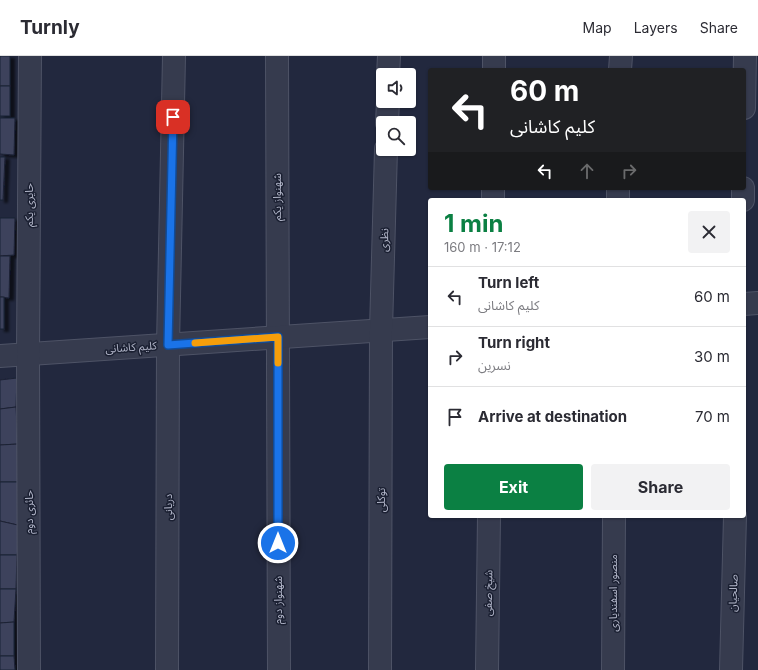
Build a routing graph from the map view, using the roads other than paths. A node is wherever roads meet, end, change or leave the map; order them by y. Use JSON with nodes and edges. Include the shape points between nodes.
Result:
{"nodes":[{"id":1,"x":30,"y":56,"type":"edge"},
{"id":2,"x":174,"y":56,"type":"edge"},
{"id":3,"x":277,"y":56,"type":"edge"},
{"id":4,"x":389,"y":56,"type":"edge"},
{"id":5,"x":494,"y":56,"type":"edge"},
{"id":6,"x":621,"y":56,"type":"edge"},
{"id":7,"x":745,"y":56,"type":"edge"},
{"id":8,"x":388,"y":68,"type":"edge"},
{"id":9,"x":494,"y":68,"type":"edge"},
{"id":10,"x":620,"y":68,"type":"edge"},
{"id":11,"x":745,"y":68,"type":"edge"},
{"id":12,"x":386,"y":156,"type":"edge"},
{"id":13,"x":758,"y":303,"type":"edge"},
{"id":14,"x":746,"y":304,"type":"edge"},
{"id":15,"x":428,"y":327,"type":"edge"},
{"id":16,"x":381,"y":330,"type":"junction"},
{"id":17,"x":278,"y":337,"type":"junction"},
{"id":18,"x":168,"y":345,"type":"junction"},
{"id":19,"x":28,"y":354,"type":"junction"},
{"id":20,"x":0,"y":356,"type":"edge"},
{"id":21,"x":489,"y":518,"type":"edge"},
{"id":22,"x":614,"y":518,"type":"edge"},
{"id":23,"x":735,"y":518,"type":"edge"},
{"id":24,"x":29,"y":670,"type":"edge"},
{"id":25,"x":168,"y":670,"type":"edge"},
{"id":26,"x":279,"y":670,"type":"edge"},
{"id":27,"x":380,"y":670,"type":"edge"},
{"id":28,"x":487,"y":670,"type":"edge"},
{"id":29,"x":613,"y":670,"type":"edge"},
{"id":30,"x":731,"y":670,"type":"edge"}],
"edges":[{"from":1,"to":19,"type":"street","name":"حایری یکم"},
{"from":2,"to":18,"type":"street","name":"دریانی"},
{"from":3,"to":17,"type":"street","name":"شهنواز یکم"},
{"from":4,"to":8,"type":"street"},
{"from":5,"to":9,"type":"street"},
{"from":6,"to":10,"type":"street"},
{"from":7,"to":11,"type":"street"},
{"from":12,"to":16,"type":"street","name":"نظری"},
{"from":13,"to":14,"type":"street"},
{"from":15,"to":16,"type":"street","name":"کلیم کاشانی"},
{"from":16,"to":17,"type":"street","name":"کلیم کاشانی"},
{"from":16,"to":27,"type":"street","name":"توکلی"},
{"from":17,"to":18,"type":"street","name":"کلیم کاشانی"},
{"from":17,"to":26,"type":"street","name":"شهنواز دوم"},
{"from":18,"to":19,"type":"street","name":"کلیم کاشانی"},
{"from":18,"to":25,"type":"street","name":"دریانی"},
{"from":19,"to":20,"type":"street","name":"کلیم کاشانی"},
{"from":19,"to":24,"type":"street","name":"حائری دوم"},
{"from":21,"to":28,"type":"street","name":"شیخ صفی"},
{"from":22,"to":29,"type":"street","name":"منصور اسفندیاری"},
{"from":23,"to":30,"type":"street","name":"صالحیان"}]}
